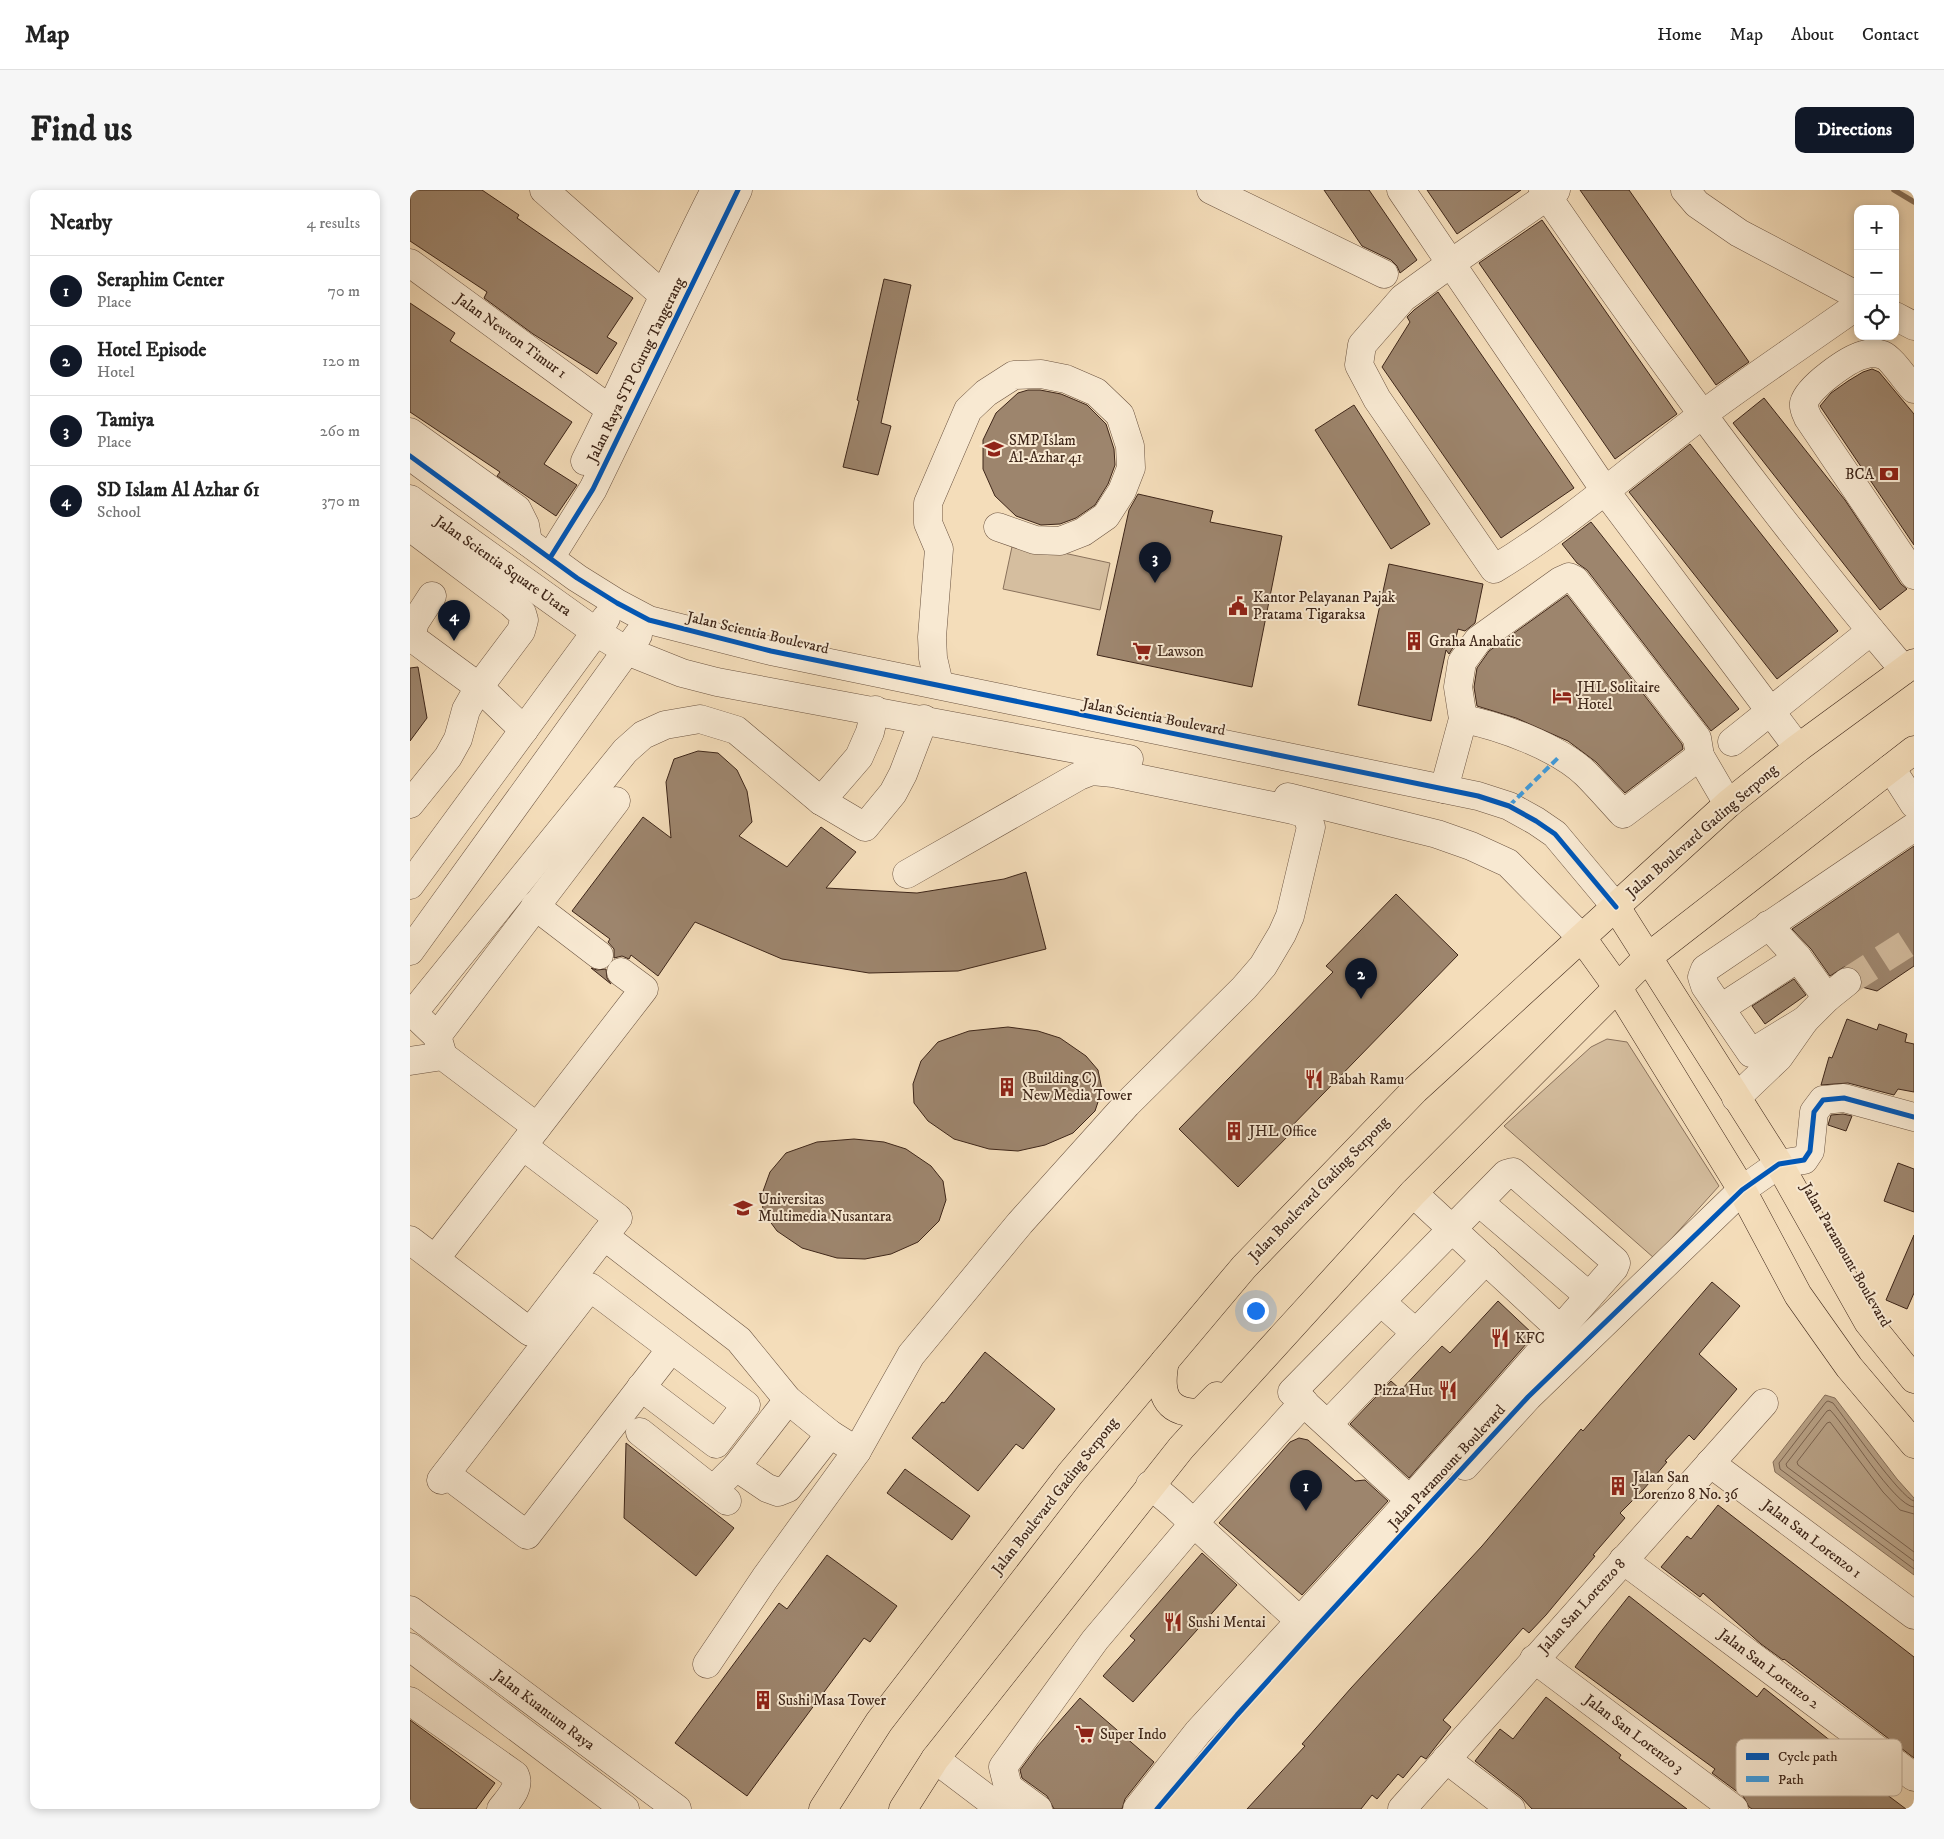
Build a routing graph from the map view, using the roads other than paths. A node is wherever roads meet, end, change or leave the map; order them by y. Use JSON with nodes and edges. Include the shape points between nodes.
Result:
{"nodes":[{"id":1,"x":544,"y":190,"type":"edge"},
{"id":2,"x":1211,"y":190,"type":"edge"},
{"id":3,"x":1401,"y":190,"type":"edge"},
{"id":4,"x":1685,"y":190,"type":"edge"},
{"id":5,"x":715,"y":191,"type":"edge"},
{"id":6,"x":1549,"y":192,"type":"edge"},
{"id":7,"x":410,"y":263,"type":"edge"},
{"id":8,"x":1450,"y":264,"type":"junction"},
{"id":9,"x":1384,"y":274,"type":"dead end"},
{"id":10,"x":663,"y":295,"type":"junction"},
{"id":11,"x":1856,"y":295,"type":"edge"},
{"id":12,"x":1854,"y":308,"type":"edge"},
{"id":13,"x":1899,"y":318,"type":"edge"},
{"id":14,"x":1914,"y":326,"type":"edge"},
{"id":15,"x":1914,"y":389,"type":"edge"},
{"id":16,"x":611,"y":410,"type":"junction"},
{"id":17,"x":1702,"y":415,"type":"junction"},
{"id":18,"x":410,"y":432,"type":"edge"},
{"id":19,"x":410,"y":456,"type":"edge"},
{"id":20,"x":585,"y":461,"type":"dead end"},
{"id":21,"x":1606,"y":492,"type":"junction"},
{"id":22,"x":410,"y":499,"type":"edge"},
{"id":23,"x":998,"y":526,"type":"dead end"},
{"id":24,"x":410,"y":527,"type":"edge"},
{"id":25,"x":528,"y":542,"type":"junction"},
{"id":26,"x":550,"y":558,"type":"junction"},
{"id":27,"x":1914,"y":575,"type":"edge"},
{"id":28,"x":432,"y":596,"type":"dead end"},
{"id":29,"x":617,"y":603,"type":"junction"},
{"id":30,"x":649,"y":620,"type":"junction"},
{"id":31,"x":1871,"y":631,"type":"junction"},
{"id":32,"x":596,"y":632,"type":"junction"},
{"id":33,"x":627,"y":651,"type":"junction"},
{"id":34,"x":1909,"y":667,"type":"edge"},
{"id":35,"x":939,"y":684,"type":"junction"},
{"id":36,"x":474,"y":696,"type":"junction"},
{"id":37,"x":875,"y":710,"type":"junction"},
{"id":38,"x":1772,"y":712,"type":"junction"},
{"id":39,"x":924,"y":719,"type":"junction"},
{"id":40,"x":1463,"y":719,"type":"junction"},
{"id":41,"x":520,"y":735,"type":"junction"},
{"id":42,"x":1732,"y":742,"type":"dead end"},
{"id":43,"x":1798,"y":748,"type":"junction"},
{"id":44,"x":1914,"y":750,"type":"edge"},
{"id":45,"x":1700,"y":756,"type":"junction"},
{"id":46,"x":1891,"y":768,"type":"junction"},
{"id":47,"x":1444,"y":789,"type":"junction"},
{"id":48,"x":616,"y":801,"type":"dead end"},
{"id":49,"x":821,"y":801,"type":"junction"},
{"id":50,"x":410,"y":804,"type":"edge"},
{"id":51,"x":1728,"y":804,"type":"junction"},
{"id":52,"x":1914,"y":804,"type":"edge"},
{"id":53,"x":1914,"y":827,"type":"edge"},
{"id":54,"x":907,"y":874,"type":"dead end"},
{"id":55,"x":410,"y":884,"type":"edge"},
{"id":56,"x":1610,"y":900,"type":"junction"},
{"id":57,"x":536,"y":906,"type":"junction"},
{"id":58,"x":1768,"y":925,"type":"junction"},
{"id":59,"x":1574,"y":930,"type":"junction"},
{"id":60,"x":410,"y":951,"type":"edge"},
{"id":61,"x":599,"y":955,"type":"dead end"},
{"id":62,"x":1648,"y":957,"type":"junction"},
{"id":63,"x":1798,"y":958,"type":"junction"},
{"id":64,"x":621,"y":972,"type":"dead end"},
{"id":65,"x":1618,"y":988,"type":"junction"},
{"id":66,"x":1721,"y":1008,"type":"junction"},
{"id":67,"x":1805,"y":1020,"type":"junction"},
{"id":68,"x":440,"y":1046,"type":"junction"},
{"id":69,"x":410,"y":1061,"type":"edge"},
{"id":70,"x":1736,"y":1098,"type":"junction"},
{"id":71,"x":1914,"y":1117,"type":"edge"},
{"id":72,"x":530,"y":1136,"type":"junction"},
{"id":73,"x":1779,"y":1164,"type":"junction"},
{"id":74,"x":1742,"y":1190,"type":"junction"},
{"id":75,"x":1413,"y":1193,"type":"junction"},
{"id":76,"x":1480,"y":1202,"type":"junction"},
{"id":77,"x":1453,"y":1229,"type":"junction"},
{"id":78,"x":604,"y":1236,"type":"junction"},
{"id":79,"x":410,"y":1240,"type":"edge"},
{"id":80,"x":435,"y":1259,"type":"junction"},
{"id":81,"x":1486,"y":1260,"type":"junction"},
{"id":82,"x":1589,"y":1296,"type":"junction"},
{"id":83,"x":1382,"y":1302,"type":"junction"},
{"id":84,"x":552,"y":1319,"type":"junction"},
{"id":85,"x":1560,"y":1329,"type":"junction"},
{"id":86,"x":1416,"y":1332,"type":"junction"},
{"id":87,"x":1283,"y":1334,"type":"junction"},
{"id":88,"x":671,"y":1348,"type":"junction"},
{"id":89,"x":1165,"y":1361,"type":"junction"},
{"id":90,"x":1914,"y":1379,"type":"edge"},
{"id":91,"x":642,"y":1387,"type":"junction"},
{"id":92,"x":788,"y":1400,"type":"junction"},
{"id":93,"x":1304,"y":1402,"type":"junction"},
{"id":94,"x":1764,"y":1403,"type":"dead end"},
{"id":95,"x":1328,"y":1424,"type":"junction"},
{"id":96,"x":640,"y":1432,"type":"dead end"},
{"id":97,"x":830,"y":1434,"type":"junction"},
{"id":98,"x":1914,"y":1444,"type":"edge"},
{"id":99,"x":1181,"y":1448,"type":"junction"},
{"id":100,"x":857,"y":1451,"type":"junction"},
{"id":101,"x":1710,"y":1464,"type":"junction"},
{"id":102,"x":736,"y":1466,"type":"junction"},
{"id":103,"x":1070,"y":1474,"type":"junction"},
{"id":104,"x":1150,"y":1485,"type":"junction"},
{"id":105,"x":1410,"y":1500,"type":"junction"},
{"id":106,"x":1194,"y":1523,"type":"junction"},
{"id":107,"x":1623,"y":1560,"type":"junction"},
{"id":108,"x":410,"y":1610,"type":"edge"},
{"id":109,"x":1914,"y":1615,"type":"edge"},
{"id":110,"x":1300,"y":1621,"type":"junction"},
{"id":111,"x":414,"y":1658,"type":"edge"},
{"id":112,"x":1534,"y":1659,"type":"junction"},
{"id":113,"x":707,"y":1664,"type":"dead end"},
{"id":114,"x":410,"y":1701,"type":"edge"},
{"id":115,"x":1863,"y":1739,"type":"edge"},
{"id":116,"x":935,"y":1759,"type":"junction"},
{"id":117,"x":1446,"y":1759,"type":"junction"},
{"id":118,"x":1902,"y":1768,"type":"edge"},
{"id":119,"x":1914,"y":1777,"type":"edge"},
{"id":120,"x":621,"y":1808,"type":"edge"},
{"id":121,"x":1404,"y":1808,"type":"edge"},
{"id":122,"x":501,"y":1809,"type":"edge"},
{"id":123,"x":677,"y":1809,"type":"edge"},
{"id":124,"x":823,"y":1809,"type":"edge"},
{"id":125,"x":903,"y":1809,"type":"edge"},
{"id":126,"x":1001,"y":1809,"type":"edge"},
{"id":127,"x":1038,"y":1809,"type":"edge"},
{"id":128,"x":1137,"y":1809,"type":"edge"},
{"id":129,"x":1157,"y":1809,"type":"edge"},
{"id":130,"x":1511,"y":1809,"type":"edge"},
{"id":131,"x":1734,"y":1809,"type":"edge"}],
"edges":[{"from":1,"to":10,"type":"street"},
{"from":2,"to":9,"type":"street"},
{"from":3,"to":8,"type":"street"},
{"from":4,"to":11,"type":"street","via":[[1697,204],[1739,233]]},
{"from":5,"to":10,"type":"street"},
{"from":5,"to":26,"type":"street","name":"Jalan Raya STP Curug Tangerang","via":[[593,489]]},
{"from":6,"to":8,"type":"street"},
{"from":6,"to":17,"type":"street"},
{"from":7,"to":16,"type":"street","name":"Jalan Newton Timur 1"},
{"from":8,"to":21,"type":"street"},
{"from":8,"to":21,"type":"street","via":[[1403,298],[1362,345],[1359,365],[1383,408],[1494,569],[1533,546]]},
{"from":10,"to":16,"type":"street"},
{"from":12,"to":17,"type":"street"},
{"from":13,"to":14,"type":"street"},
{"from":15,"to":27,"type":"street","via":[[1885,356],[1864,354],[1841,365],[1814,388],[1804,402],[1804,410]]},
{"from":16,"to":20,"type":"street"},
{"from":17,"to":21,"type":"street"},
{"from":17,"to":31,"type":"street"},
{"from":18,"to":25,"type":"street","via":[[517,509],[525,525]]},
{"from":19,"to":25,"type":"street"},
{"from":21,"to":38,"type":"street"},
{"from":22,"to":32,"type":"street","name":"Jalan Scientia Square Utara"},
{"from":23,"to":35,"type":"street","via":[[1035,540],[1060,541],[1083,532],[1106,516],[1122,492],[1131,468],[1130,446],[1120,415],[1096,392],[1066,379],[1041,374],[1014,376],[986,393],[968,410],[928,503],[928,523],[939,549],[932,644]]},
{"from":24,"to":36,"type":"street","via":[[522,613],[521,631]]},
{"from":25,"to":26,"type":"street"},
{"from":26,"to":29,"type":"street"},
{"from":28,"to":36,"type":"street","via":[[415,622],[411,637]]},
{"from":29,"to":30,"type":"street","name":"Jalan Scientia Boulevard"},
{"from":29,"to":32,"type":"street"},
{"from":30,"to":33,"type":"street"},
{"from":30,"to":35,"type":"street","name":"Jalan Scientia Boulevard","via":[[771,651]]},
{"from":31,"to":34,"type":"street"},
{"from":31,"to":38,"type":"street"},
{"from":32,"to":33,"type":"street","name":"Jalan Scientia Square Utara"},
{"from":32,"to":41,"type":"street"},
{"from":33,"to":37,"type":"street","via":[[682,673],[711,680]]},
{"from":33,"to":60,"type":"street"},
{"from":34,"to":43,"type":"main road","name":"Jalan Boulevard Gading Serpong"},
{"from":35,"to":47,"type":"street","name":"Jalan Scientia Boulevard"},
{"from":36,"to":41,"type":"street"},
{"from":36,"to":50,"type":"street","via":[[448,757]]},
{"from":37,"to":39,"type":"street"},
{"from":37,"to":49,"type":"street","via":[[859,757]]},
{"from":38,"to":42,"type":"street"},
{"from":38,"to":43,"type":"street"},
{"from":39,"to":49,"type":"street","via":[[893,793],[865,827]]},
{"from":39,"to":59,"type":"street","via":[[1146,762],[1437,834],[1508,863]]},
{"from":40,"to":45,"type":"street","via":[[1515,733],[1560,756],[1585,773],[1623,814]]},
{"from":40,"to":45,"type":"street","via":[[1458,687],[1462,662],[1478,640],[1569,577],[1575,580],[1697,738]]},
{"from":40,"to":47,"type":"street"},
{"from":41,"to":55,"type":"street"},
{"from":43,"to":51,"type":"main road","name":"Jalan Boulevard Gading Serpong"},
{"from":44,"to":46,"type":"main road"},
{"from":45,"to":51,"type":"street"},
{"from":46,"to":52,"type":"street"},
{"from":46,"to":62,"type":"main road"},
{"from":47,"to":56,"type":"street","name":"Jalan Scientia Boulevard","via":[[1509,806],[1536,820],[1555,834]]},
{"from":48,"to":57,"type":"street"},
{"from":49,"to":68,"type":"street","via":[[736,730],[700,719],[665,725],[644,735],[625,751],[413,1013]]},
{"from":51,"to":56,"type":"main road","name":"Jalan Boulevard Gading Serpong"},
{"from":53,"to":58,"type":"street"},
{"from":54,"to":100,"type":"street","via":[[1092,771],[1294,810],[1306,814],[1311,827],[1290,916],[1263,966],[1126,1104],[1008,1238],[911,1355]]},
{"from":56,"to":59,"type":"main road","name":"Jalan Boulevard Gading Serpong"},
{"from":56,"to":62,"type":"main road","name":"Jalan Scientia Boulevard"},
{"from":57,"to":61,"type":"street"},
{"from":57,"to":68,"type":"street"},
{"from":58,"to":63,"type":"street"},
{"from":58,"to":66,"type":"street","via":[[1705,969],[1702,977],[1705,986]]},
{"from":59,"to":65,"type":"main road"},
{"from":59,"to":89,"type":"main road","name":"Jalan Boulevard Gading Serpong","via":[[1244,1267]]},
{"from":62,"to":65,"type":"main road"},
{"from":62,"to":70,"type":"main road","name":"Jalan Paramount Boulevard"},
{"from":63,"to":66,"type":"street"},
{"from":63,"to":67,"type":"street","via":[[1837,990]]},
{"from":64,"to":72,"type":"street","via":[[644,989]]},
{"from":65,"to":74,"type":"main road"},
{"from":65,"to":75,"type":"main road"},
{"from":66,"to":67,"type":"street","via":[[1751,1053]]},
{"from":67,"to":70,"type":"street","via":[[1779,1058]]},
{"from":68,"to":69,"type":"street"},
{"from":68,"to":72,"type":"street"},
{"from":70,"to":73,"type":"main road","name":"Jalan Paramount Boulevard"},
{"from":71,"to":73,"type":"street","via":[[1844,1098],[1823,1100],[1814,1112],[1810,1152],[1804,1160]]},
{"from":72,"to":78,"type":"street","via":[[618,1218]]},
{"from":72,"to":80,"type":"street"},
{"from":73,"to":74,"type":"street","name":"Jalan Paramount Boulevard"},
{"from":73,"to":90,"type":"main road","name":"Jalan Paramount Boulevard","via":[[1868,1322]]},
{"from":74,"to":98,"type":"main road","via":[[1798,1295],[1849,1367]]},
{"from":74,"to":129,"type":"street","name":"Jalan Paramount Boulevard","via":[[1528,1398],[1290,1656]]},
{"from":75,"to":77,"type":"street"},
{"from":75,"to":87,"type":"main road"},
{"from":76,"to":77,"type":"street"},
{"from":76,"to":82,"type":"street"},
{"from":76,"to":82,"type":"street","via":[[1510,1172],[1522,1180],[1616,1263]]},
{"from":77,"to":81,"type":"street"},
{"from":77,"to":83,"type":"street"},
{"from":78,"to":84,"type":"street"},
{"from":78,"to":92,"type":"street","via":[[739,1340]]},
{"from":79,"to":80,"type":"street"},
{"from":80,"to":84,"type":"street","via":[[530,1332]]},
{"from":81,"to":85,"type":"street"},
{"from":81,"to":86,"type":"street"},
{"from":82,"to":85,"type":"street"},
{"from":83,"to":86,"type":"street"},
{"from":83,"to":93,"type":"street","via":[[1292,1392]]},
{"from":84,"to":88,"type":"street","via":[[590,1286]]},
{"from":84,"to":91,"type":"street","via":[[444,1477],[527,1536]]},
{"from":85,"to":105,"type":"street"},
{"from":86,"to":95,"type":"street"},
{"from":87,"to":89,"type":"main road","via":[[1267,1337],[1200,1413],[1187,1413],[1167,1401],[1162,1391]]},
{"from":87,"to":99,"type":"main road"},
{"from":88,"to":91,"type":"street"},
{"from":88,"to":91,"type":"street","via":[[746,1405],[716,1444]]},
{"from":89,"to":103,"type":"main road","name":"Jalan Boulevard Gading Serpong"},
{"from":92,"to":97,"type":"street"},
{"from":92,"to":102,"type":"street"},
{"from":93,"to":95,"type":"street"},
{"from":93,"to":106,"type":"street"},
{"from":94,"to":101,"type":"street","name":"Jalan San Lorenzo 8"},
{"from":95,"to":105,"type":"street"},
{"from":96,"to":102,"type":"street","via":[[721,1496]]},
{"from":97,"to":100,"type":"street"},
{"from":97,"to":102,"type":"street","via":[[788,1488],[778,1492]]},
{"from":99,"to":103,"type":"main road","via":[[1179,1429],[1173,1415],[1147,1406],[1134,1412],[1088,1470]]},
{"from":99,"to":104,"type":"main road"},
{"from":100,"to":113,"type":"street"},
{"from":101,"to":107,"type":"street","name":"Jalan San Lorenzo 8"},
{"from":101,"to":109,"type":"street","name":"Jalan San Lorenzo 1"},
{"from":103,"to":124,"type":"main road","name":"Jalan Boulevard Gading Serpong","via":[[879,1722]]},
{"from":104,"to":106,"type":"street"},
{"from":104,"to":116,"type":"main road"},
{"from":105,"to":110,"type":"street"},
{"from":106,"to":110,"type":"street"},
{"from":106,"to":127,"type":"street","via":[[1095,1640],[1003,1767],[1008,1787]]},
{"from":107,"to":112,"type":"street","name":"Jalan San Lorenzo 8"},
{"from":107,"to":115,"type":"street","name":"Jalan San Lorenzo 2"},
{"from":108,"to":123,"type":"street","name":"Jalan Kuantum Raya"},
{"from":110,"to":128,"type":"street","via":[[1198,1732]]},
{"from":111,"to":120,"type":"street","name":"Jalan Kuantum Raya"},
{"from":112,"to":117,"type":"street","name":"Jalan San Lorenzo 8"},
{"from":112,"to":131,"type":"street","name":"Jalan San Lorenzo 3"},
{"from":114,"to":122,"type":"street","via":[[517,1778],[516,1787]]},
{"from":116,"to":125,"type":"main road"},
{"from":116,"to":126,"type":"street"},
{"from":117,"to":121,"type":"street","name":"Jalan San Lorenzo 8"},
{"from":117,"to":130,"type":"street"},
{"from":118,"to":119,"type":"street","name":"Jalan San Lorenzo 2"}]}
